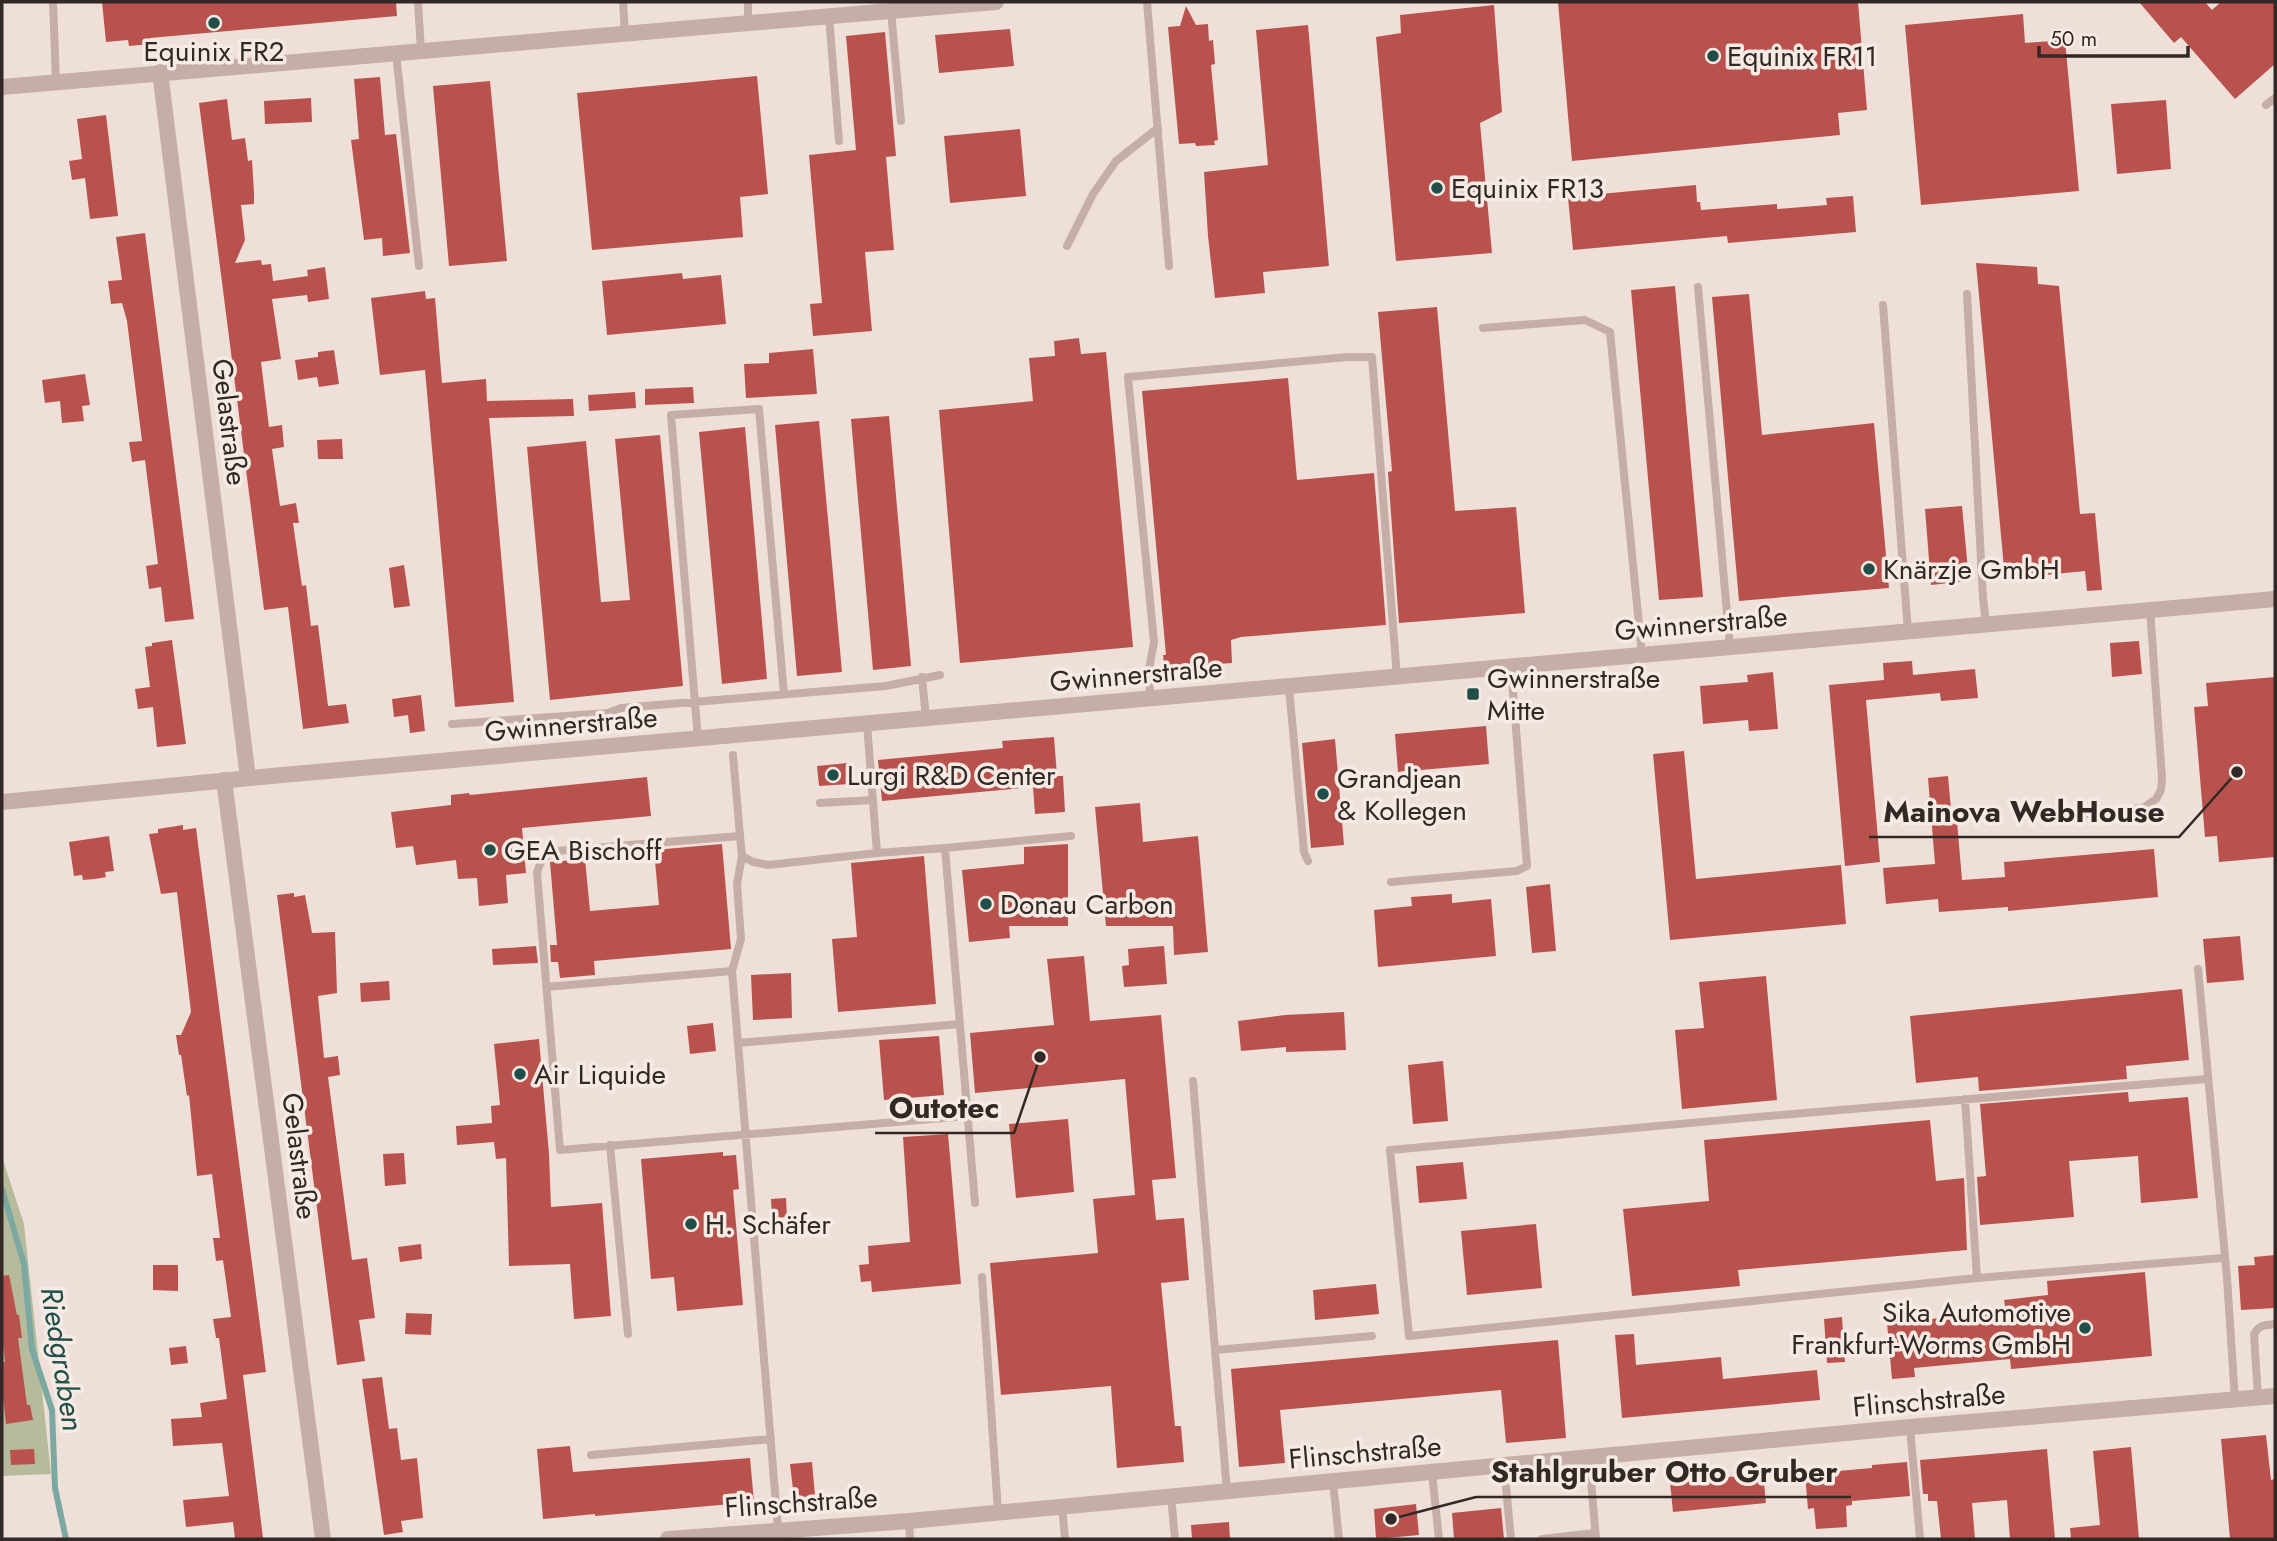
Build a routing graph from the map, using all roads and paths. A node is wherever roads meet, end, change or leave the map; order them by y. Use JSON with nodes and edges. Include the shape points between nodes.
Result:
{"nodes":[{"id":1,"x":53,"y":2,"type":"edge"},
{"id":2,"x":418,"y":2,"type":"edge"},
{"id":3,"x":624,"y":2,"type":"edge"},
{"id":4,"x":747,"y":2,"type":"edge"},
{"id":5,"x":996,"y":2,"type":"edge"},
{"id":6,"x":1147,"y":2,"type":"edge"},
{"id":7,"x":940,"y":4,"type":"edge"},
{"id":8,"x":891,"y":10,"type":"junction"},
{"id":9,"x":829,"y":16,"type":"junction"},
{"id":10,"x":748,"y":23,"type":"junction"},
{"id":11,"x":625,"y":33,"type":"junction"},
{"id":12,"x":421,"y":51,"type":"junction"},
{"id":13,"x":396,"y":53,"type":"junction"},
{"id":14,"x":160,"y":72,"type":"junction"},
{"id":15,"x":56,"y":82,"type":"junction"},
{"id":16,"x":2,"y":87,"type":"edge"},
{"id":17,"x":2275,"y":97,"type":"edge"},
{"id":18,"x":2266,"y":105,"type":"dead end"},
{"id":19,"x":901,"y":121,"type":"dead end"},
{"id":20,"x":1158,"y":128,"type":"junction"},
{"id":21,"x":839,"y":141,"type":"dead end"},
{"id":22,"x":1067,"y":246,"type":"dead end"},
{"id":23,"x":419,"y":266,"type":"dead end"},
{"id":24,"x":1168,"y":266,"type":"dead end"},
{"id":25,"x":1698,"y":287,"type":"dead end"},
{"id":26,"x":1967,"y":294,"type":"dead end"},
{"id":27,"x":1883,"y":305,"type":"dead end"},
{"id":28,"x":1483,"y":328,"type":"dead end"},
{"id":29,"x":2275,"y":599,"type":"edge"},
{"id":30,"x":2150,"y":609,"type":"junction"},
{"id":31,"x":1986,"y":624,"type":"junction"},
{"id":32,"x":1908,"y":632,"type":"junction"},
{"id":33,"x":1730,"y":647,"type":"junction"},
{"id":34,"x":1642,"y":655,"type":"junction"},
{"id":35,"x":1511,"y":667,"type":"junction"},
{"id":36,"x":940,"y":676,"type":"dead end"},
{"id":37,"x":922,"y":677,"type":"junction"},
{"id":38,"x":1397,"y":677,"type":"junction"},
{"id":39,"x":1289,"y":687,"type":"junction"},
{"id":40,"x":784,"y":694,"type":"junction"},
{"id":41,"x":1151,"y":699,"type":"junction"},
{"id":42,"x":696,"y":701,"type":"junction"},
{"id":43,"x":926,"y":719,"type":"junction"},
{"id":44,"x":452,"y":724,"type":"dead end"},
{"id":45,"x":867,"y":724,"type":"junction"},
{"id":46,"x":698,"y":739,"type":"junction"},
{"id":47,"x":733,"y":755,"type":"dead end"},
{"id":48,"x":248,"y":778,"type":"junction"},
{"id":49,"x":225,"y":780,"type":"junction"},
{"id":50,"x":873,"y":800,"type":"junction"},
{"id":51,"x":2,"y":802,"type":"edge"},
{"id":52,"x":820,"y":803,"type":"dead end"},
{"id":53,"x":2060,"y":816,"type":"dead end"},
{"id":54,"x":740,"y":836,"type":"junction"},
{"id":55,"x":1071,"y":836,"type":"dead end"},
{"id":56,"x":945,"y":848,"type":"junction"},
{"id":57,"x":877,"y":853,"type":"junction"},
{"id":58,"x":742,"y":856,"type":"junction"},
{"id":59,"x":1308,"y":861,"type":"dead end"},
{"id":60,"x":1391,"y":882,"type":"dead end"},
{"id":61,"x":2198,"y":969,"type":"dead end"},
{"id":62,"x":732,"y":971,"type":"junction"},
{"id":63,"x":546,"y":988,"type":"junction"},
{"id":64,"x":960,"y":1024,"type":"junction"},
{"id":65,"x":738,"y":1044,"type":"junction"},
{"id":66,"x":2207,"y":1079,"type":"junction"},
{"id":67,"x":1194,"y":1080,"type":"dead end"},
{"id":68,"x":1965,"y":1099,"type":"junction"},
{"id":69,"x":968,"y":1116,"type":"junction"},
{"id":70,"x":746,"y":1133,"type":"junction"},
{"id":71,"x":610,"y":1146,"type":"junction"},
{"id":72,"x":975,"y":1203,"type":"dead end"},
{"id":73,"x":2224,"y":1258,"type":"junction"},
{"id":74,"x":982,"y":1278,"type":"dead end"},
{"id":75,"x":1978,"y":1278,"type":"junction"},
{"id":76,"x":2275,"y":1324,"type":"edge"},
{"id":77,"x":628,"y":1334,"type":"dead end"},
{"id":78,"x":1372,"y":1336,"type":"dead end"},
{"id":79,"x":1215,"y":1350,"type":"junction"},
{"id":80,"x":2275,"y":1396,"type":"edge"},
{"id":81,"x":2258,"y":1397,"type":"junction"},
{"id":82,"x":2235,"y":1399,"type":"junction"},
{"id":83,"x":1910,"y":1427,"type":"junction"},
{"id":84,"x":771,"y":1439,"type":"junction"},
{"id":85,"x":591,"y":1455,"type":"dead end"},
{"id":86,"x":1589,"y":1458,"type":"junction"},
{"id":87,"x":1504,"y":1466,"type":"junction"},
{"id":88,"x":1432,"y":1473,"type":"junction"},
{"id":89,"x":1333,"y":1482,"type":"junction"},
{"id":90,"x":1227,"y":1491,"type":"junction"},
{"id":91,"x":1171,"y":1496,"type":"junction"},
{"id":92,"x":1062,"y":1506,"type":"junction"},
{"id":93,"x":998,"y":1512,"type":"junction"},
{"id":94,"x":909,"y":1521,"type":"junction"},
{"id":95,"x":778,"y":1530,"type":"junction"},
{"id":96,"x":796,"y":1534,"type":"edge"},
{"id":97,"x":1596,"y":1536,"type":"edge"},
{"id":98,"x":323,"y":1539,"type":"edge"},
{"id":99,"x":668,"y":1539,"type":"edge"},
{"id":100,"x":910,"y":1539,"type":"edge"},
{"id":101,"x":1065,"y":1539,"type":"edge"},
{"id":102,"x":1175,"y":1539,"type":"edge"},
{"id":103,"x":1339,"y":1539,"type":"edge"},
{"id":104,"x":1439,"y":1539,"type":"edge"},
{"id":105,"x":1511,"y":1539,"type":"edge"},
{"id":106,"x":1542,"y":1539,"type":"edge"},
{"id":107,"x":1920,"y":1539,"type":"edge"}],
"edges":[{"from":1,"to":15,"type":"lane"},
{"from":2,"to":12,"type":"lane"},
{"from":3,"to":11,"type":"lane"},
{"from":4,"to":10,"type":"lane"},
{"from":5,"to":7,"type":"street"},
{"from":6,"to":20,"type":"lane"},
{"from":7,"to":8,"type":"street"},
{"from":8,"to":9,"type":"street"},
{"from":8,"to":19,"type":"lane"},
{"from":9,"to":10,"type":"street"},
{"from":9,"to":21,"type":"lane"},
{"from":10,"to":11,"type":"street"},
{"from":11,"to":12,"type":"street"},
{"from":12,"to":13,"type":"street"},
{"from":13,"to":14,"type":"street"},
{"from":13,"to":23,"type":"lane"},
{"from":14,"to":15,"type":"street"},
{"from":14,"to":48,"type":"street","name":"Gelastraße"},
{"from":15,"to":16,"type":"street"},
{"from":17,"to":18,"type":"lane"},
{"from":20,"to":22,"type":"lane","via":[[1116,161]]},
{"from":20,"to":24,"type":"lane"},
{"from":25,"to":33,"type":"lane"},
{"from":26,"to":31,"type":"lane"},
{"from":27,"to":32,"type":"lane"},
{"from":28,"to":34,"type":"lane","via":[[1585,320],[1610,332]]},
{"from":29,"to":30,"type":"street","name":"Gwinnerstraße"},
{"from":30,"to":31,"type":"street","name":"Gwinnerstraße"},
{"from":30,"to":53,"type":"lane","via":[[2161,790],[2143,808]]},
{"from":31,"to":32,"type":"street","name":"Gwinnerstraße"},
{"from":32,"to":33,"type":"street","name":"Gwinnerstraße"},
{"from":33,"to":34,"type":"street","name":"Gwinnerstraße"},
{"from":34,"to":35,"type":"street","name":"Gwinnerstraße"},
{"from":35,"to":38,"type":"street","name":"Gwinnerstraße"},
{"from":35,"to":60,"type":"lane","via":[[1527,866],[1517,871]]},
{"from":36,"to":37,"type":"lane"},
{"from":37,"to":40,"type":"lane","via":[[886,686]]},
{"from":37,"to":43,"type":"lane"},
{"from":38,"to":39,"type":"street","name":"Gwinnerstraße"},
{"from":38,"to":41,"type":"lane","via":[[1372,357],[1128,377],[1154,642],[1148,674]]},
{"from":39,"to":41,"type":"street","name":"Gwinnerstraße"},
{"from":39,"to":59,"type":"lane"},
{"from":40,"to":42,"type":"lane"},
{"from":40,"to":42,"type":"lane","via":[[759,409],[671,415]]},
{"from":41,"to":43,"type":"street","name":"Gwinnerstraße"},
{"from":42,"to":44,"type":"lane","via":[[608,713]]},
{"from":42,"to":46,"type":"lane"},
{"from":43,"to":45,"type":"street","name":"Gwinnerstraße"},
{"from":45,"to":46,"type":"street","name":"Gwinnerstraße"},
{"from":45,"to":50,"type":"lane"},
{"from":46,"to":48,"type":"street","name":"Gwinnerstraße"},
{"from":47,"to":54,"type":"lane"},
{"from":48,"to":49,"type":"street","name":"Gwinnerstraße"},
{"from":49,"to":51,"type":"street","name":"Gwinnerstraße"},
{"from":49,"to":98,"type":"street","name":"Gelastraße"},
{"from":50,"to":52,"type":"lane"},
{"from":50,"to":57,"type":"lane"},
{"from":54,"to":58,"type":"lane"},
{"from":54,"to":63,"type":"lane","via":[[546,855],[537,873]]},
{"from":55,"to":56,"type":"lane"},
{"from":56,"to":57,"type":"lane"},
{"from":56,"to":64,"type":"lane"},
{"from":57,"to":58,"type":"lane","via":[[768,865]]},
{"from":58,"to":62,"type":"lane","via":[[737,884],[741,939]]},
{"from":61,"to":66,"type":"lane"},
{"from":62,"to":63,"type":"lane"},
{"from":62,"to":65,"type":"lane"},
{"from":63,"to":71,"type":"lane","via":[[560,1150]]},
{"from":64,"to":65,"type":"lane"},
{"from":64,"to":69,"type":"lane"},
{"from":65,"to":70,"type":"lane"},
{"from":66,"to":68,"type":"lane"},
{"from":66,"to":73,"type":"lane"},
{"from":67,"to":79,"type":"lane"},
{"from":68,"to":75,"type":"lane"},
{"from":68,"to":75,"type":"lane","via":[[1390,1150],[1409,1336]]},
{"from":69,"to":70,"type":"lane"},
{"from":69,"to":72,"type":"lane"},
{"from":70,"to":71,"type":"lane"},
{"from":70,"to":84,"type":"lane"},
{"from":71,"to":77,"type":"lane"},
{"from":73,"to":75,"type":"lane"},
{"from":73,"to":82,"type":"lane"},
{"from":74,"to":93,"type":"lane"},
{"from":76,"to":81,"type":"lane","via":[[2263,1325],[2254,1335]]},
{"from":78,"to":79,"type":"lane"},
{"from":79,"to":90,"type":"lane"},
{"from":80,"to":81,"type":"street","name":"Flinschstraße"},
{"from":81,"to":82,"type":"street","name":"Flinschstraße"},
{"from":82,"to":83,"type":"street","name":"Flinschstraße"},
{"from":83,"to":86,"type":"street","name":"Flinschstraße"},
{"from":83,"to":107,"type":"lane"},
{"from":84,"to":85,"type":"lane"},
{"from":84,"to":95,"type":"lane"},
{"from":86,"to":87,"type":"street","name":"Flinschstraße"},
{"from":86,"to":97,"type":"lane"},
{"from":87,"to":88,"type":"street","name":"Flinschstraße"},
{"from":87,"to":105,"type":"lane"},
{"from":88,"to":89,"type":"street","name":"Flinschstraße"},
{"from":88,"to":104,"type":"lane"},
{"from":89,"to":90,"type":"street","name":"Flinschstraße"},
{"from":89,"to":103,"type":"lane"},
{"from":90,"to":91,"type":"street","name":"Flinschstraße"},
{"from":91,"to":92,"type":"street","name":"Flinschstraße"},
{"from":91,"to":102,"type":"lane"},
{"from":92,"to":93,"type":"street","name":"Flinschstraße"},
{"from":92,"to":101,"type":"lane"},
{"from":93,"to":94,"type":"street","name":"Flinschstraße"},
{"from":94,"to":96,"type":"street","name":"Flinschstraße"},
{"from":94,"to":100,"type":"lane"},
{"from":95,"to":96,"type":"street","name":"Flinschstraße"},
{"from":95,"to":99,"type":"street","name":"Flinschstraße"},
{"from":97,"to":106,"type":"lane"}]}
